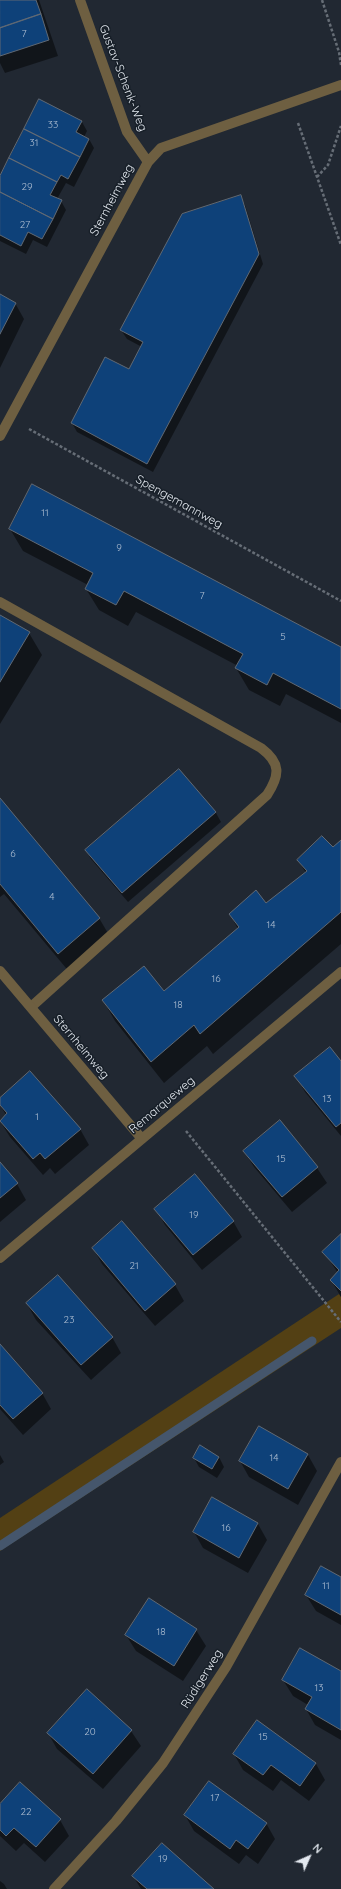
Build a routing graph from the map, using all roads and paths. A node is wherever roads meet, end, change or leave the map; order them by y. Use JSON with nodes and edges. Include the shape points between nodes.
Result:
{"nodes":[{"id":1,"x":80,"y":0,"type":"edge"},
{"id":2,"x":322,"y":0,"type":"edge"},
{"id":3,"x":341,"y":65,"type":"edge"},
{"id":4,"x":341,"y":85,"type":"edge"},
{"id":5,"x":292,"y":103,"type":"junction"},
{"id":6,"x":341,"y":126,"type":"edge"},
{"id":7,"x":148,"y":162,"type":"junction"},
{"id":8,"x":317,"y":178,"type":"junction"},
{"id":9,"x":341,"y":245,"type":"edge"},
{"id":10,"x":9,"y":419,"type":"junction"},
{"id":11,"x":0,"y":436,"type":"edge"},
{"id":12,"x":341,"y":601,"type":"edge"},
{"id":13,"x":0,"y":602,"type":"edge"},
{"id":14,"x":0,"y":971,"type":"edge"},
{"id":15,"x":341,"y":972,"type":"edge"},
{"id":16,"x":31,"y":1007,"type":"junction"},
{"id":17,"x":172,"y":1114,"type":"junction"},
{"id":18,"x":142,"y":1139,"type":"junction"},
{"id":19,"x":0,"y":1258,"type":"edge"},
{"id":20,"x":341,"y":1322,"type":"edge"},
{"id":21,"x":341,"y":1462,"type":"edge"},
{"id":22,"x":54,"y":1889,"type":"edge"}],
"edges":[{"from":1,"to":7,"type":"street","name":"Gustav-Schenk-Weg","via":[[127,132]]},
{"from":2,"to":3,"type":"path"},
{"from":4,"to":5,"type":"street","name":"Sternheimweg"},
{"from":5,"to":7,"type":"street","name":"Sternheimweg","via":[[161,148]]},
{"from":5,"to":8,"type":"path"},
{"from":6,"to":8,"type":"path","via":[[328,165]]},
{"from":7,"to":10,"type":"street","name":"Sternheimweg"},
{"from":8,"to":9,"type":"path"},
{"from":10,"to":11,"type":"street","name":"Sternheimweg"},
{"from":10,"to":12,"type":"path","name":"Spengemannweg"},
{"from":13,"to":16,"type":"street","via":[[261,748],[275,762],[276,769],[273,785],[267,794]]},
{"from":14,"to":16,"type":"street","name":"Sternheimweg"},
{"from":15,"to":17,"type":"street","name":"Remarqueweg"},
{"from":16,"to":18,"type":"street","name":"Sternheimweg"},
{"from":17,"to":18,"type":"street","name":"Remarqueweg"},
{"from":17,"to":20,"type":"path"},
{"from":18,"to":19,"type":"street","name":"Remarqueweg"},
{"from":21,"to":22,"type":"street","name":"Rüdigerweg","via":[[226,1667],[164,1763]]}]}
